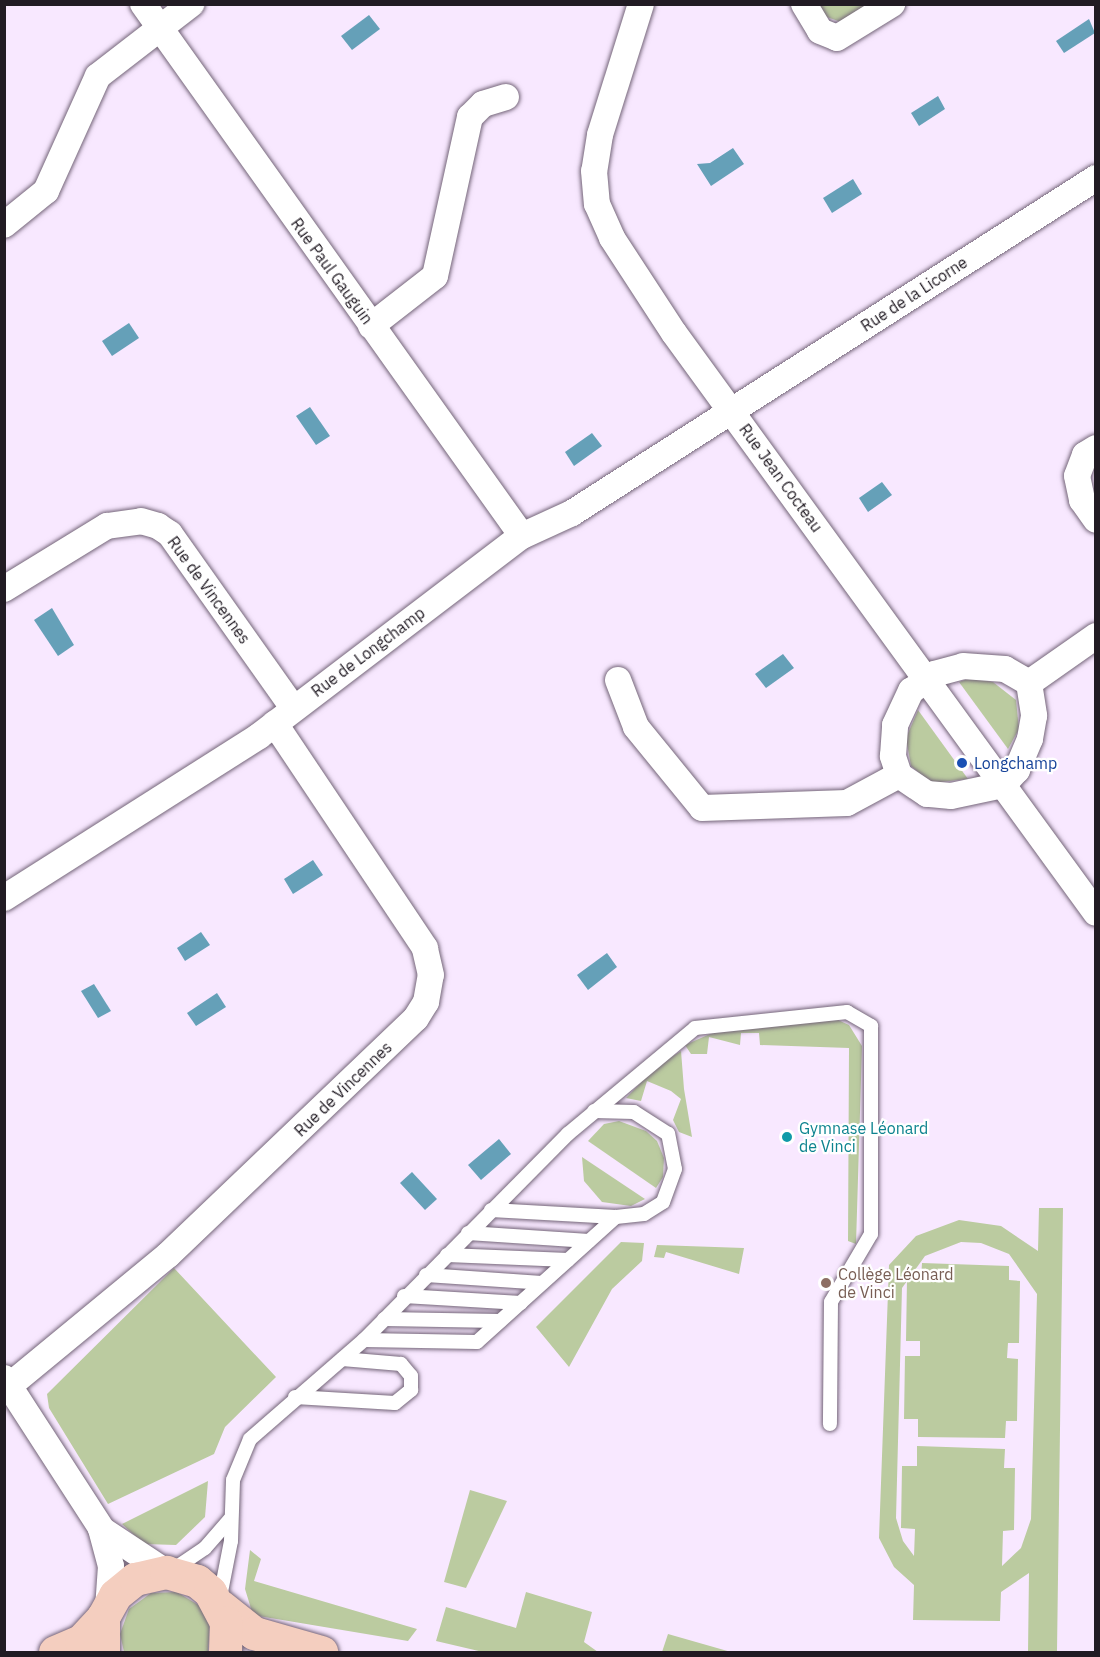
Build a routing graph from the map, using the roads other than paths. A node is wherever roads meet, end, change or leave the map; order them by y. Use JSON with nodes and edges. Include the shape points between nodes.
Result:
{"nodes":[{"id":1,"x":143,"y":4,"type":"edge"},
{"id":2,"x":191,"y":4,"type":"edge"},
{"id":3,"x":641,"y":4,"type":"edge"},
{"id":4,"x":804,"y":4,"type":"edge"},
{"id":5,"x":892,"y":4,"type":"edge"},
{"id":6,"x":158,"y":27,"type":"junction"},
{"id":7,"x":507,"y":97,"type":"dead end"},
{"id":8,"x":1095,"y":178,"type":"edge"},
{"id":9,"x":4,"y":225,"type":"edge"},
{"id":10,"x":371,"y":326,"type":"junction"},
{"id":11,"x":732,"y":410,"type":"junction"},
{"id":12,"x":1095,"y":448,"type":"edge"},
{"id":13,"x":1095,"y":520,"type":"edge"},
{"id":14,"x":522,"y":536,"type":"junction"},
{"id":15,"x":4,"y":590,"type":"edge"},
{"id":16,"x":1095,"y":636,"type":"edge"},
{"id":17,"x":926,"y":679,"type":"junction"},
{"id":18,"x":618,"y":680,"type":"dead end"},
{"id":19,"x":1029,"y":683,"type":"junction"},
{"id":20,"x":284,"y":717,"type":"junction"},
{"id":21,"x":899,"y":776,"type":"junction"},
{"id":22,"x":1003,"y":785,"type":"junction"},
{"id":23,"x":4,"y":898,"type":"edge"},
{"id":24,"x":1095,"y":913,"type":"edge"},
{"id":25,"x":593,"y":1112,"type":"junction"},
{"id":26,"x":490,"y":1210,"type":"junction"},
{"id":27,"x":616,"y":1217,"type":"junction"},
{"id":28,"x":468,"y":1233,"type":"junction"},
{"id":29,"x":589,"y":1241,"type":"junction"},
{"id":30,"x":447,"y":1255,"type":"junction"},
{"id":31,"x":568,"y":1260,"type":"junction"},
{"id":32,"x":426,"y":1275,"type":"junction"},
{"id":33,"x":542,"y":1283,"type":"junction"},
{"id":34,"x":404,"y":1296,"type":"junction"},
{"id":35,"x":521,"y":1303,"type":"junction"},
{"id":36,"x":384,"y":1319,"type":"junction"},
{"id":37,"x":500,"y":1321,"type":"junction"},
{"id":38,"x":364,"y":1340,"type":"junction"},
{"id":39,"x":342,"y":1359,"type":"junction"},
{"id":40,"x":7,"y":1382,"type":"edge"},
{"id":41,"x":295,"y":1397,"type":"junction"},
{"id":42,"x":830,"y":1424,"type":"dead end"},
{"id":43,"x":230,"y":1519,"type":"junction"},
{"id":44,"x":100,"y":1528,"type":"dead end"},
{"id":45,"x":166,"y":1572,"type":"junction"},
{"id":46,"x":220,"y":1606,"type":"junction"},
{"id":47,"x":105,"y":1611,"type":"junction"},
{"id":48,"x":302,"y":1652,"type":"edge"},
{"id":49,"x":55,"y":1653,"type":"edge"},
{"id":50,"x":103,"y":1653,"type":"edge"},
{"id":51,"x":225,"y":1653,"type":"edge"}],
"edges":[{"from":1,"to":6,"type":"street","name":"Rue Paul Gauguin"},
{"from":2,"to":6,"type":"street"},
{"from":3,"to":11,"type":"street","name":"Rue Jean Cocteau","via":[[600,135],[597,204],[622,256]]},
{"from":4,"to":5,"type":"street","via":[[820,31],[837,38]]},
{"from":6,"to":9,"type":"street","via":[[98,76],[53,180],[34,205]]},
{"from":6,"to":10,"type":"street","name":"Rue Paul Gauguin"},
{"from":7,"to":10,"type":"street","via":[[483,104],[470,117],[435,276]]},
{"from":8,"to":11,"type":"street","name":"Rue de la Licorne"},
{"from":10,"to":14,"type":"street","name":"Rue Paul Gauguin"},
{"from":11,"to":14,"type":"street","name":"Rue de Longchamp","via":[[572,513]]},
{"from":11,"to":17,"type":"street","name":"Rue Jean Cocteau"},
{"from":12,"to":13,"type":"street","via":[[1081,462],[1077,476],[1082,500]]},
{"from":14,"to":20,"type":"street","name":"Rue de Longchamp"},
{"from":15,"to":20,"type":"street","name":"Rue de Vincennes","via":[[107,526],[141,522],[158,526],[170,534]]},
{"from":16,"to":19,"type":"street"},
{"from":17,"to":19,"type":"street","via":[[944,670],[977,665],[1015,673]]},
{"from":17,"to":21,"type":"street","via":[[911,691],[895,725],[893,756]]},
{"from":17,"to":22,"type":"street","name":"Rue Jean Cocteau"},
{"from":18,"to":21,"type":"street","via":[[636,728],[702,808],[847,803]]},
{"from":19,"to":22,"type":"street","via":[[1034,716],[1030,739],[1017,770]]},
{"from":20,"to":23,"type":"street","name":"Rue de Longchamp"},
{"from":20,"to":40,"type":"street","name":"Rue de Vincennes","via":[[425,948],[431,975],[426,1002],[416,1018],[168,1255]]},
{"from":21,"to":22,"type":"street","via":[[917,790],[938,796]]},
{"from":22,"to":24,"type":"street","name":"Rue Jean Cocteau"},
{"from":25,"to":26,"type":"lane"},
{"from":25,"to":27,"type":"lane","via":[[621,1109],[644,1115],[668,1134],[675,1156],[674,1181],[663,1202],[644,1214]]},
{"from":25,"to":42,"type":"lane","via":[[695,1028],[847,1012],[868,1020],[874,1038],[871,1234],[831,1302]]},
{"from":26,"to":27,"type":"lane"},
{"from":26,"to":28,"type":"lane"},
{"from":27,"to":29,"type":"lane"},
{"from":28,"to":29,"type":"lane"},
{"from":28,"to":30,"type":"lane"},
{"from":29,"to":31,"type":"lane"},
{"from":30,"to":31,"type":"lane"},
{"from":30,"to":32,"type":"lane"},
{"from":31,"to":33,"type":"lane"},
{"from":32,"to":33,"type":"lane"},
{"from":32,"to":34,"type":"lane"},
{"from":33,"to":35,"type":"lane"},
{"from":34,"to":35,"type":"lane"},
{"from":34,"to":36,"type":"lane"},
{"from":35,"to":37,"type":"lane"},
{"from":36,"to":37,"type":"lane"},
{"from":36,"to":38,"type":"lane"},
{"from":37,"to":38,"type":"lane","via":[[477,1342]]},
{"from":38,"to":39,"type":"lane"},
{"from":39,"to":41,"type":"lane"},
{"from":39,"to":41,"type":"lane","via":[[401,1364],[411,1376],[411,1390],[394,1403]]},
{"from":40,"to":44,"type":"street"},
{"from":41,"to":43,"type":"lane","via":[[242,1453]]},
{"from":43,"to":45,"type":"lane","via":[[205,1548]]},
{"from":43,"to":46,"type":"lane"},
{"from":45,"to":46,"type":"main road","via":[[197,1581]]},
{"from":45,"to":47,"type":"main road","via":[[135,1579]]},
{"from":45,"to":47,"type":"street","via":[[101,1529],[111,1566]]},
{"from":46,"to":48,"type":"main road","via":[[254,1633]]},
{"from":46,"to":51,"type":"main road"},
{"from":47,"to":49,"type":"main road","via":[[81,1641]]},
{"from":47,"to":50,"type":"main road"}]}
